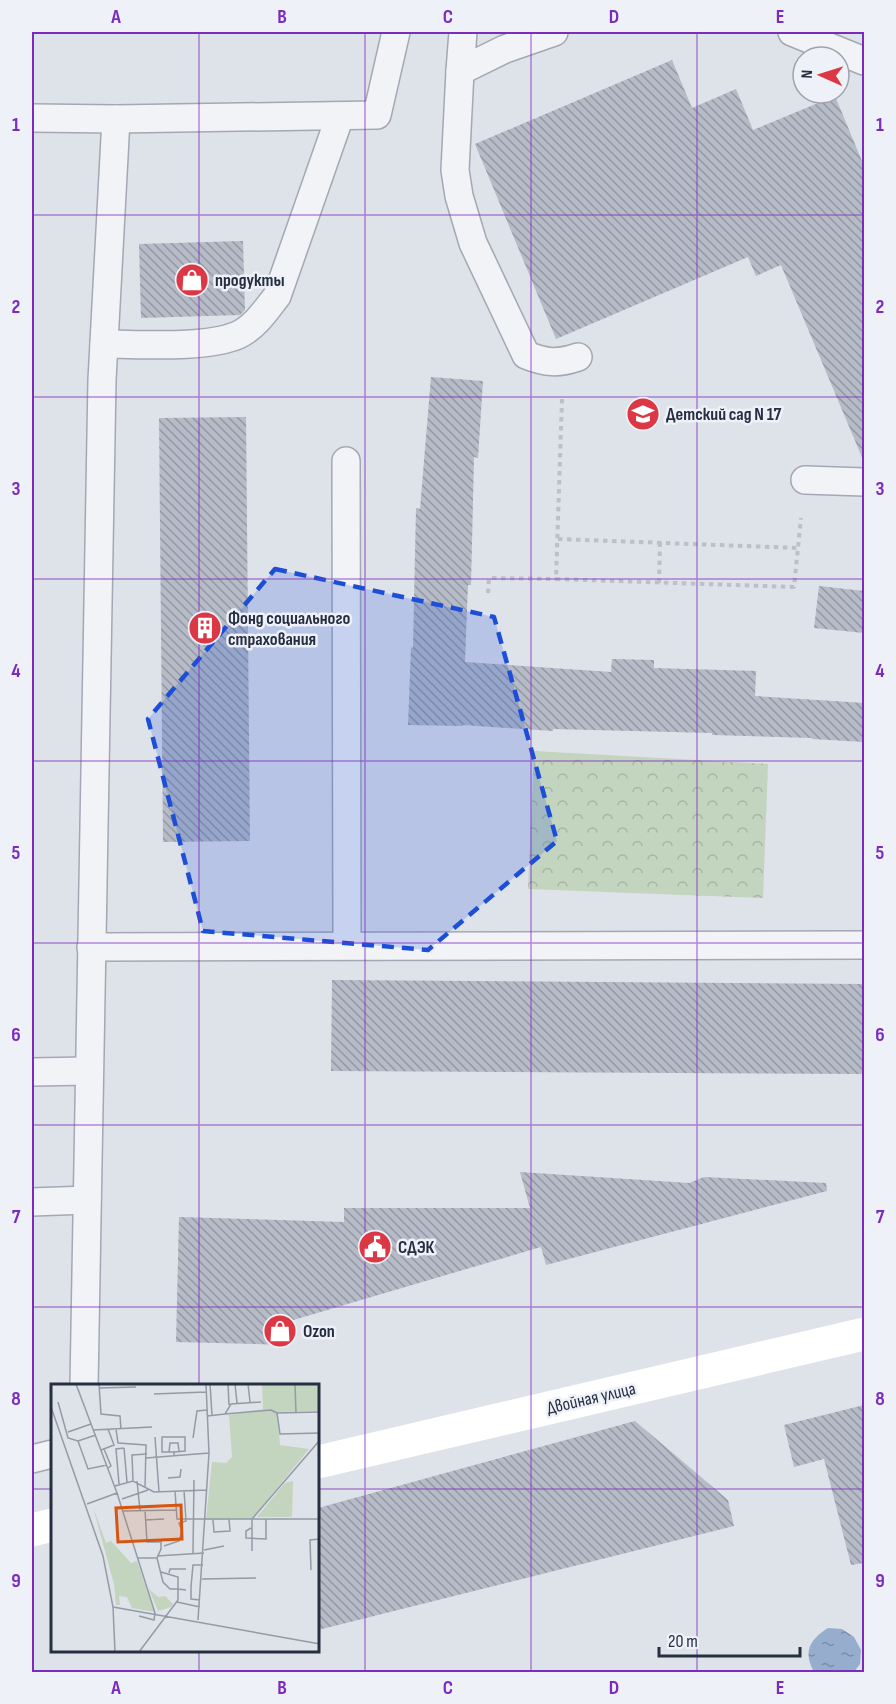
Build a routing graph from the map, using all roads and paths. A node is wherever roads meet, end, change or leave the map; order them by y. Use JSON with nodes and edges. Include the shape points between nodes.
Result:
{"nodes":[{"id":1,"x":396,"y":32,"type":"edge"},
{"id":2,"x":463,"y":32,"type":"edge"},
{"id":3,"x":554,"y":32,"type":"edge"},
{"id":4,"x":792,"y":32,"type":"edge"},
{"id":5,"x":864,"y":61,"type":"edge"},
{"id":6,"x":460,"y":71,"type":"junction"},
{"id":7,"x":340,"y":116,"type":"junction"},
{"id":8,"x":32,"y":118,"type":"edge"},
{"id":9,"x":116,"y":119,"type":"junction"},
{"id":10,"x":104,"y":344,"type":"junction"},
{"id":11,"x":570,"y":359,"type":"joint"},
{"id":12,"x":346,"y":461,"type":"dead end"},
{"id":13,"x":805,"y":480,"type":"joint"},
{"id":14,"x":864,"y":482,"type":"edge"},
{"id":15,"x":558,"y":538,"type":"junction"},
{"id":16,"x":660,"y":542,"type":"junction"},
{"id":17,"x":798,"y":548,"type":"junction"},
{"id":18,"x":556,"y":579,"type":"junction"},
{"id":19,"x":659,"y":582,"type":"junction"},
{"id":20,"x":488,"y":593,"type":"dead end"},
{"id":21,"x":347,"y":945,"type":"junction"},
{"id":22,"x":864,"y":945,"type":"edge"},
{"id":23,"x":91,"y":947,"type":"junction"},
{"id":24,"x":89,"y":1071,"type":"junction"},
{"id":25,"x":32,"y":1072,"type":"edge"},
{"id":26,"x":87,"y":1200,"type":"junction"},
{"id":27,"x":32,"y":1202,"type":"edge"},
{"id":28,"x":864,"y":1334,"type":"edge"},
{"id":29,"x":84,"y":1384,"type":"edge"},
{"id":30,"x":51,"y":1454,"type":"edge"},
{"id":31,"x":32,"y":1459,"type":"edge"},
{"id":32,"x":320,"y":1462,"type":"edge"},
{"id":33,"x":51,"y":1525,"type":"edge"},
{"id":34,"x":32,"y":1530,"type":"edge"}],
"edges":[{"from":1,"to":7,"type":"lane","via":[[377,115]]},
{"from":2,"to":6,"type":"lane"},
{"from":3,"to":6,"type":"lane","via":[[505,49]]},
{"from":4,"to":5,"type":"lane"},
{"from":6,"to":11,"type":"lane","via":[[454,170],[473,243],[526,355],[541,361]]},
{"from":7,"to":9,"type":"lane"},
{"from":7,"to":10,"type":"lane","via":[[277,296],[261,318],[240,334],[216,342]]},
{"from":8,"to":9,"type":"lane"},
{"from":9,"to":10,"type":"lane"},
{"from":10,"to":23,"type":"lane"},
{"from":11,"to":15,"type":"path"},
{"from":12,"to":21,"type":"lane"},
{"from":13,"to":14,"type":"lane"},
{"from":13,"to":17,"type":"path"},
{"from":15,"to":16,"type":"path"},
{"from":15,"to":18,"type":"path"},
{"from":16,"to":17,"type":"path"},
{"from":16,"to":19,"type":"path"},
{"from":17,"to":19,"type":"path","via":[[794,587]]},
{"from":18,"to":19,"type":"path"},
{"from":18,"to":20,"type":"path","via":[[489,578]]},
{"from":21,"to":22,"type":"lane"},
{"from":21,"to":23,"type":"lane"},
{"from":23,"to":24,"type":"lane"},
{"from":24,"to":25,"type":"lane"},
{"from":24,"to":26,"type":"lane"},
{"from":26,"to":27,"type":"lane"},
{"from":26,"to":29,"type":"lane"},
{"from":28,"to":32,"type":"street","name":"Двойная улица"},
{"from":30,"to":31,"type":"lane"},
{"from":33,"to":34,"type":"street"}]}
